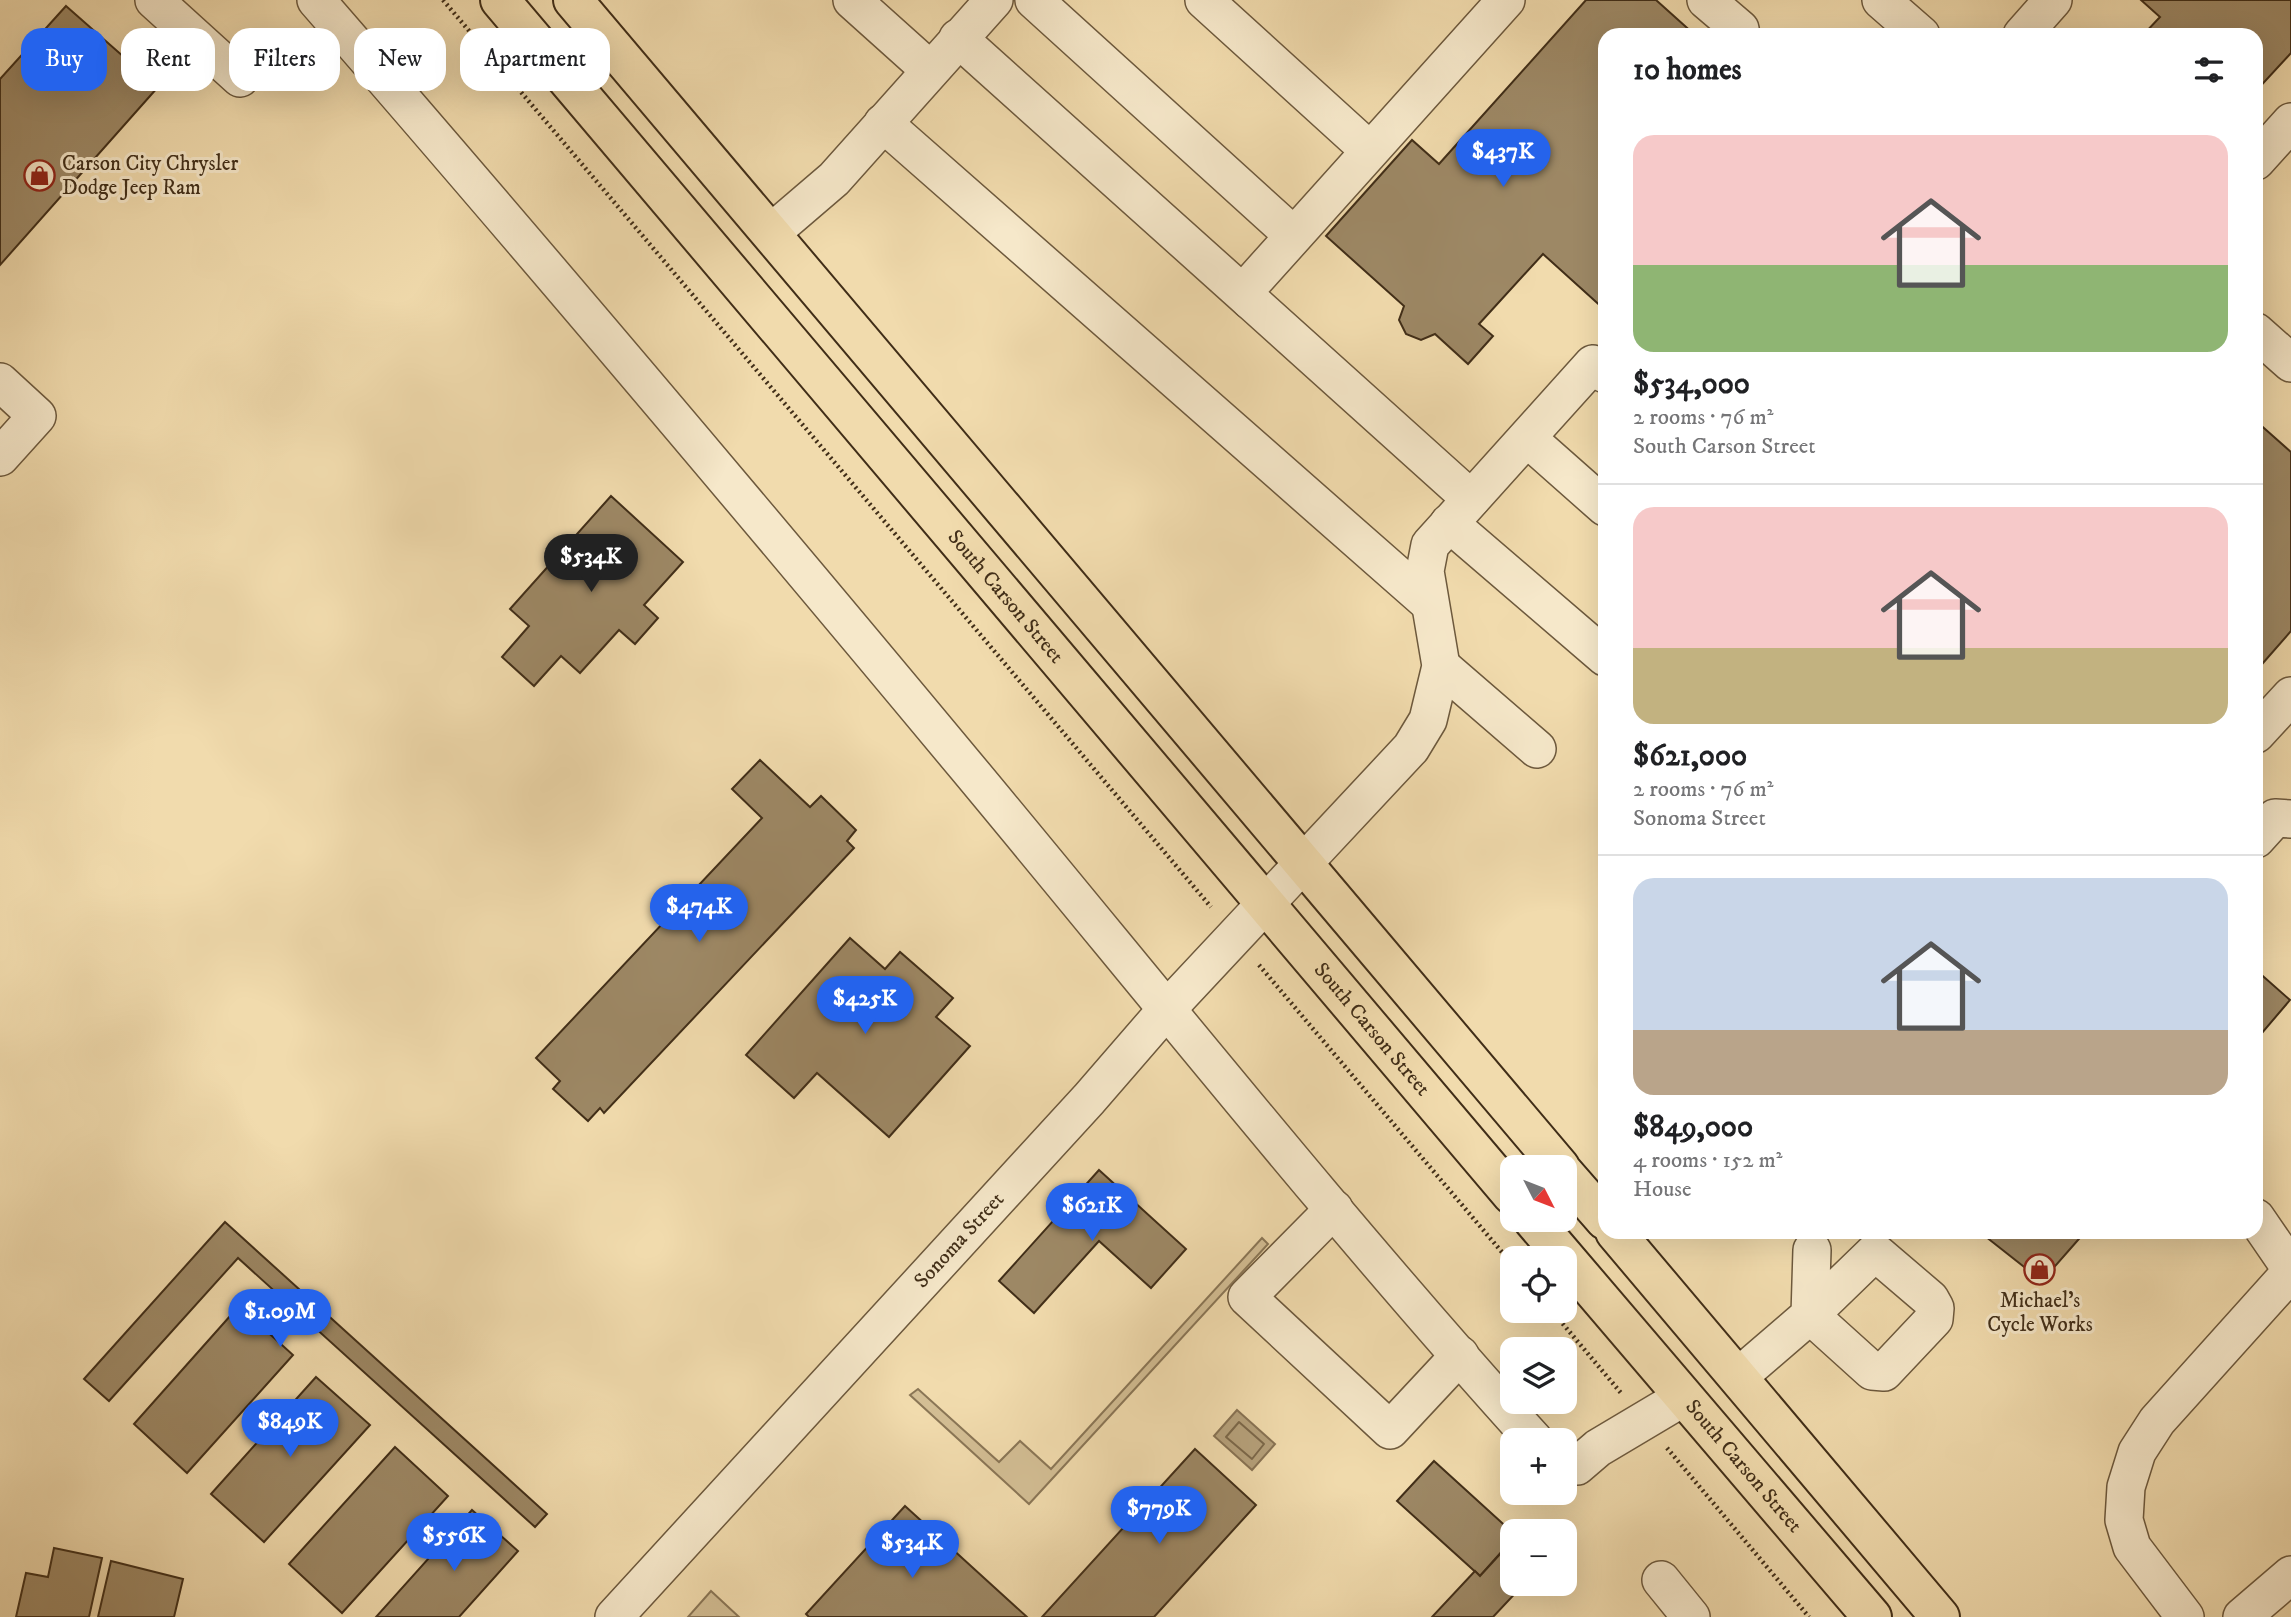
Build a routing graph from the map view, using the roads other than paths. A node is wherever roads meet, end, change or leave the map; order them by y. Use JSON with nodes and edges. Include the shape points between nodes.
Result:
{"nodes":[{"id":1,"x":154,"y":0,"type":"edge"},
{"id":2,"x":316,"y":0,"type":"edge"},
{"id":3,"x":500,"y":0,"type":"edge"},
{"id":4,"x":573,"y":0,"type":"edge"},
{"id":5,"x":852,"y":0,"type":"edge"},
{"id":6,"x":1034,"y":0,"type":"edge"},
{"id":7,"x":1204,"y":0,"type":"edge"},
{"id":8,"x":1506,"y":0,"type":"edge"},
{"id":9,"x":1706,"y":0,"type":"edge"},
{"id":10,"x":1881,"y":0,"type":"edge"},
{"id":11,"x":993,"y":1,"type":"edge"},
{"id":12,"x":1739,"y":28,"type":"edge"},
{"id":13,"x":1913,"y":28,"type":"edge"},
{"id":14,"x":958,"y":38,"type":"junction"},
{"id":15,"x":229,"y":68,"type":"edge"},
{"id":16,"x":930,"y":70,"type":"junction"},
{"id":17,"x":2291,"y":122,"type":"edge"},
{"id":18,"x":883,"y":123,"type":"junction"},
{"id":19,"x":1369,"y":150,"type":"junction"},
{"id":20,"x":2263,"y":153,"type":"edge"},
{"id":21,"x":771,"y":233,"type":"junction"},
{"id":22,"x":1293,"y":235,"type":"junction"},
{"id":23,"x":1251,"y":301,"type":"junction"},
{"id":24,"x":2263,"y":338,"type":"edge"},
{"id":25,"x":2291,"y":363,"type":"edge"},
{"id":26,"x":1598,"y":368,"type":"edge"},
{"id":27,"x":0,"y":382,"type":"edge"},
{"id":28,"x":1527,"y":438,"type":"junction"},
{"id":29,"x":0,"y":457,"type":"edge"},
{"id":30,"x":1598,"y":501,"type":"edge"},
{"id":31,"x":1460,"y":511,"type":"junction"},
{"id":32,"x":1429,"y":603,"type":"junction"},
{"id":33,"x":1598,"y":650,"type":"edge"},
{"id":34,"x":1441,"y":667,"type":"junction"},
{"id":35,"x":2291,"y":696,"type":"edge"},
{"id":36,"x":2263,"y":726,"type":"edge"},
{"id":37,"x":1537,"y":749,"type":"dead end"},
{"id":38,"x":2291,"y":819,"type":"edge"},
{"id":39,"x":2263,"y":831,"type":"edge"},
{"id":40,"x":1304,"y":865,"type":"junction"},
{"id":41,"x":1267,"y":903,"type":"junction"},
{"id":42,"x":1167,"y":1009,"type":"junction"},
{"id":43,"x":1550,"y":1155,"type":"edge"},
{"id":44,"x":1500,"y":1181,"type":"edge"},
{"id":45,"x":1577,"y":1187,"type":"edge"},
{"id":46,"x":1334,"y":1209,"type":"junction"},
{"id":47,"x":1598,"y":1212,"type":"edge"},
{"id":48,"x":2263,"y":1229,"type":"edge"},
{"id":49,"x":1543,"y":1232,"type":"edge"},
{"id":50,"x":1621,"y":1239,"type":"edge"},
{"id":51,"x":1815,"y":1239,"type":"edge"},
{"id":52,"x":1885,"y":1242,"type":"edge"},
{"id":53,"x":2291,"y":1271,"type":"edge"},
{"id":54,"x":1810,"y":1315,"type":"junction"},
{"id":55,"x":1460,"y":1356,"type":"junction"},
{"id":56,"x":1738,"y":1377,"type":"junction"},
{"id":57,"x":1682,"y":1398,"type":"junction"},
{"id":58,"x":1523,"y":1428,"type":"edge"},
{"id":59,"x":1577,"y":1466,"type":"edge"},
{"id":60,"x":2291,"y":1575,"type":"edge"},
{"id":61,"x":1661,"y":1580,"type":"dead end"},
{"id":62,"x":614,"y":1617,"type":"edge"},
{"id":63,"x":1690,"y":1617,"type":"edge"},
{"id":64,"x":1872,"y":1617,"type":"edge"},
{"id":65,"x":1940,"y":1617,"type":"edge"},
{"id":66,"x":2185,"y":1617,"type":"edge"},
{"id":67,"x":2242,"y":1617,"type":"edge"}],
"edges":[{"from":1,"to":15,"type":"street"},
{"from":2,"to":42,"type":"street"},
{"from":3,"to":41,"type":"main road","name":"South Carson Street"},
{"from":4,"to":21,"type":"main road"},
{"from":5,"to":16,"type":"street"},
{"from":6,"to":22,"type":"street"},
{"from":7,"to":19,"type":"street"},
{"from":8,"to":19,"type":"street"},
{"from":9,"to":12,"type":"street"},
{"from":10,"to":13,"type":"street"},
{"from":11,"to":14,"type":"street"},
{"from":14,"to":16,"type":"street"},
{"from":14,"to":23,"type":"street"},
{"from":16,"to":18,"type":"street"},
{"from":17,"to":20,"type":"street"},
{"from":18,"to":21,"type":"street","via":[[834,178]]},
{"from":18,"to":32,"type":"street"},
{"from":19,"to":22,"type":"street"},
{"from":21,"to":40,"type":"main road"},
{"from":22,"to":23,"type":"street","via":[[1249,286]]},
{"from":23,"to":31,"type":"street"},
{"from":24,"to":25,"type":"street"},
{"from":26,"to":28,"type":"street","via":[[1593,364]]},
{"from":27,"to":29,"type":"street","via":[[37,416]]},
{"from":28,"to":30,"type":"street"},
{"from":28,"to":31,"type":"street"},
{"from":31,"to":32,"type":"street","via":[[1430,545],[1425,571]]},
{"from":31,"to":33,"type":"street"},
{"from":32,"to":34,"type":"street"},
{"from":34,"to":37,"type":"street"},
{"from":34,"to":40,"type":"street","name":"Sonoma Street","via":[[1428,720],[1411,748]]},
{"from":35,"to":36,"type":"street"},
{"from":38,"to":39,"type":"street","via":[[2275,818]]},
{"from":40,"to":41,"type":"street","name":"Sonoma Street"},
{"from":40,"to":43,"type":"main road"},
{"from":41,"to":42,"type":"street","name":"Sonoma Street"},
{"from":41,"to":44,"type":"main road","name":"South Carson Street"},
{"from":42,"to":46,"type":"street"},
{"from":42,"to":62,"type":"street","name":"Sonoma Street"},
{"from":45,"to":47,"type":"main road"},
{"from":46,"to":55,"type":"street"},
{"from":46,"to":55,"type":"street","via":[[1247,1297],[1390,1430]]},
{"from":48,"to":53,"type":"street"},
{"from":49,"to":57,"type":"main road","name":"South Carson Street"},
{"from":50,"to":56,"type":"main road"},
{"from":51,"to":54,"type":"street"},
{"from":52,"to":54,"type":"street"},
{"from":52,"to":54,"type":"street","via":[[1935,1308],[1934,1318],[1894,1365],[1884,1373],[1872,1371]]},
{"from":53,"to":66,"type":"street","via":[[2157,1421],[2137,1452],[2126,1487],[2124,1520],[2132,1547]]},
{"from":54,"to":56,"type":"street"},
{"from":55,"to":58,"type":"street"},
{"from":56,"to":57,"type":"main road"},
{"from":56,"to":65,"type":"main road"},
{"from":57,"to":59,"type":"street","via":[[1598,1448]]},
{"from":57,"to":64,"type":"main road","name":"South Carson Street"},
{"from":60,"to":67,"type":"street"},
{"from":61,"to":63,"type":"street"}]}
